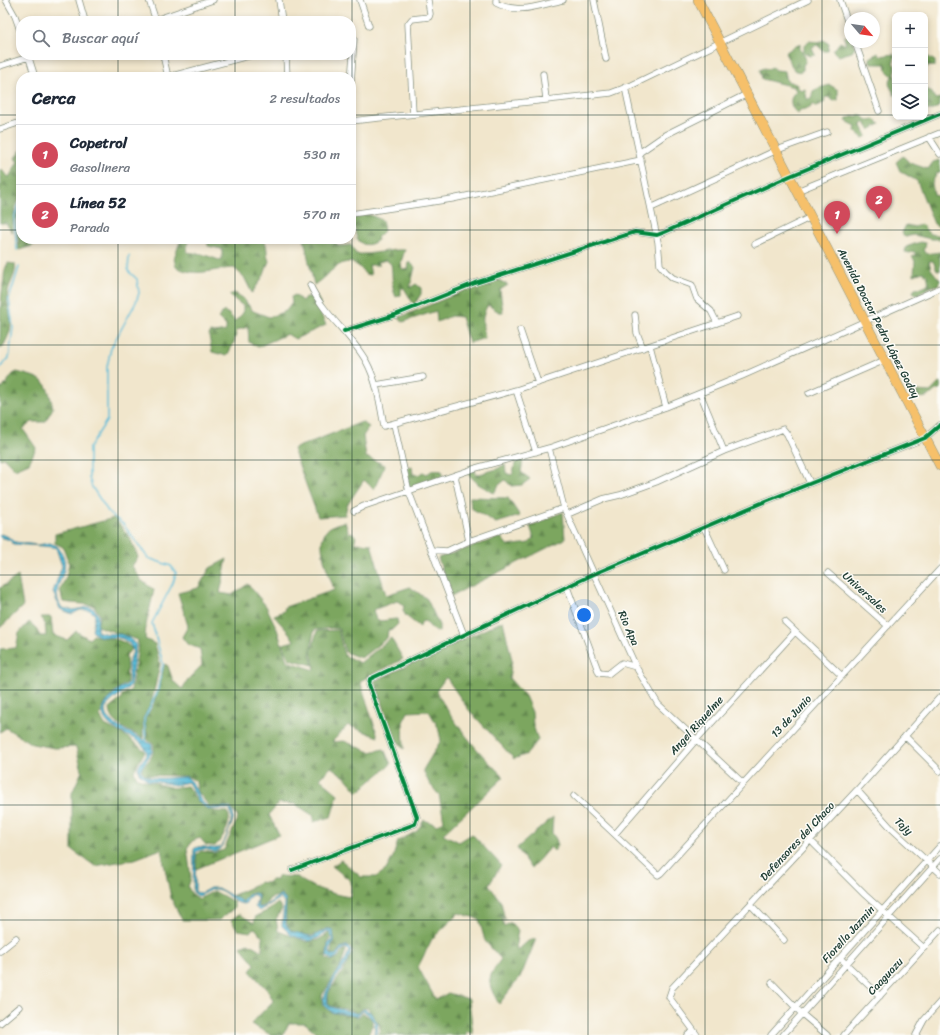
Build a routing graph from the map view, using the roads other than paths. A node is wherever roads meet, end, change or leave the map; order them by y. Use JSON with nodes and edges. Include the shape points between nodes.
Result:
{"nodes":[{"id":1,"x":6,"y":0,"type":"edge"},
{"id":2,"x":79,"y":0,"type":"edge"},
{"id":3,"x":149,"y":0,"type":"edge"},
{"id":4,"x":213,"y":0,"type":"edge"},
{"id":5,"x":279,"y":0,"type":"edge"},
{"id":6,"x":360,"y":0,"type":"edge"},
{"id":7,"x":428,"y":0,"type":"edge"},
{"id":8,"x":496,"y":0,"type":"edge"},
{"id":9,"x":563,"y":0,"type":"edge"},
{"id":10,"x":594,"y":0,"type":"edge"},
{"id":11,"x":698,"y":0,"type":"edge"},
{"id":12,"x":808,"y":0,"type":"edge"},
{"id":13,"x":840,"y":0,"type":"edge"},
{"id":14,"x":551,"y":1,"type":"edge"},
{"id":15,"x":844,"y":12,"type":"edge"},
{"id":16,"x":84,"y":16,"type":"edge"},
{"id":17,"x":154,"y":16,"type":"edge"},
{"id":18,"x":169,"y":16,"type":"edge"},
{"id":19,"x":281,"y":16,"type":"edge"},
{"id":20,"x":16,"y":19,"type":"edge"},
{"id":21,"x":368,"y":26,"type":"dead end"},
{"id":22,"x":720,"y":42,"type":"junction"},
{"id":23,"x":857,"y":48,"type":"edge"},
{"id":24,"x":606,"y":59,"type":"dead end"},
{"id":25,"x":17,"y":60,"type":"edge"},
{"id":26,"x":29,"y":60,"type":"edge"},
{"id":27,"x":164,"y":60,"type":"edge"},
{"id":28,"x":233,"y":60,"type":"edge"},
{"id":29,"x":286,"y":60,"type":"edge"},
{"id":30,"x":353,"y":60,"type":"edge"},
{"id":31,"x":0,"y":66,"type":"edge"},
{"id":32,"x":33,"y":72,"type":"edge"},
{"id":33,"x":167,"y":72,"type":"edge"},
{"id":34,"x":187,"y":72,"type":"edge"},
{"id":35,"x":287,"y":72,"type":"edge"},
{"id":36,"x":352,"y":72,"type":"edge"},
{"id":37,"x":543,"y":74,"type":"dead end"},
{"id":38,"x":626,"y":87,"type":"junction"},
{"id":39,"x":747,"y":94,"type":"junction"},
{"id":40,"x":546,"y":99,"type":"junction"},
{"id":41,"x":879,"y":111,"type":"dead end"},
{"id":42,"x":413,"y":114,"type":"junction"},
{"id":43,"x":940,"y":114,"type":"edge"},
{"id":44,"x":356,"y":120,"type":"edge"},
{"id":45,"x":16,"y":124,"type":"edge"},
{"id":46,"x":0,"y":129,"type":"edge"},
{"id":47,"x":827,"y":132,"type":"dead end"},
{"id":48,"x":940,"y":133,"type":"edge"},
{"id":49,"x":929,"y":138,"type":"junction"},
{"id":50,"x":777,"y":150,"type":"junction"},
{"id":51,"x":639,"y":153,"type":"junction"},
{"id":52,"x":940,"y":154,"type":"edge"},
{"id":53,"x":641,"y":160,"type":"junction"},
{"id":54,"x":790,"y":176,"type":"junction"},
{"id":55,"x":797,"y":191,"type":"junction"},
{"id":56,"x":651,"y":208,"type":"junction"},
{"id":57,"x":356,"y":213,"type":"edge"},
{"id":58,"x":811,"y":217,"type":"junction"},
{"id":59,"x":657,"y":235,"type":"junction"},
{"id":60,"x":755,"y":244,"type":"dead end"},
{"id":61,"x":310,"y":285,"type":"dead end"},
{"id":62,"x":940,"y":288,"type":"edge"},
{"id":63,"x":635,"y":315,"type":"dead end"},
{"id":64,"x":738,"y":316,"type":"dead end"},
{"id":65,"x":866,"y":322,"type":"junction"},
{"id":66,"x":717,"y":324,"type":"junction"},
{"id":67,"x":520,"y":330,"type":"dead end"},
{"id":68,"x":344,"y":331,"type":"junction"},
{"id":69,"x":650,"y":346,"type":"junction"},
{"id":70,"x":643,"y":348,"type":"junction"},
{"id":71,"x":885,"y":360,"type":"junction"},
{"id":72,"x":423,"y":377,"type":"dead end"},
{"id":73,"x":538,"y":383,"type":"junction"},
{"id":74,"x":376,"y":385,"type":"junction"},
{"id":75,"x":516,"y":390,"type":"junction"},
{"id":76,"x":700,"y":393,"type":"junction"},
{"id":77,"x":809,"y":393,"type":"dead end"},
{"id":78,"x":666,"y":407,"type":"junction"},
{"id":79,"x":394,"y":424,"type":"junction"},
{"id":80,"x":940,"y":425,"type":"edge"},
{"id":81,"x":924,"y":438,"type":"junction"},
{"id":82,"x":549,"y":448,"type":"junction"},
{"id":83,"x":724,"y":451,"type":"junction"},
{"id":84,"x":536,"y":452,"type":"junction"},
{"id":85,"x":940,"y":466,"type":"edge"},
{"id":86,"x":455,"y":476,"type":"junction"},
{"id":87,"x":810,"y":483,"type":"junction"},
{"id":88,"x":409,"y":492,"type":"junction"},
{"id":89,"x":564,"y":508,"type":"junction"},
{"id":90,"x":354,"y":511,"type":"dead end"},
{"id":91,"x":568,"y":514,"type":"junction"},
{"id":92,"x":704,"y":527,"type":"junction"},
{"id":93,"x":469,"y":541,"type":"junction"},
{"id":94,"x":431,"y":550,"type":"junction"},
{"id":95,"x":724,"y":570,"type":"dead end"},
{"id":96,"x":940,"y":570,"type":"edge"},
{"id":97,"x":828,"y":573,"type":"dead end"},
{"id":98,"x":594,"y":574,"type":"junction"},
{"id":99,"x":567,"y":587,"type":"junction"},
{"id":100,"x":785,"y":622,"type":"dead end"},
{"id":101,"x":888,"y":626,"type":"junction"},
{"id":102,"x":795,"y":632,"type":"junction"},
{"id":103,"x":464,"y":635,"type":"junction"},
{"id":104,"x":636,"y":667,"type":"junction"},
{"id":105,"x":842,"y":676,"type":"junction"},
{"id":106,"x":940,"y":697,"type":"edge"},
{"id":107,"x":905,"y":736,"type":"junction"},
{"id":108,"x":696,"y":740,"type":"junction"},
{"id":109,"x":940,"y":771,"type":"edge"},
{"id":110,"x":743,"y":784,"type":"junction"},
{"id":111,"x":857,"y":790,"type":"junction"},
{"id":112,"x":574,"y":796,"type":"dead end"},
{"id":113,"x":615,"y":834,"type":"junction"},
{"id":114,"x":810,"y":840,"type":"junction"},
{"id":115,"x":940,"y":846,"type":"edge"},
{"id":116,"x":940,"y":859,"type":"edge"},
{"id":117,"x":927,"y":861,"type":"junction"},
{"id":118,"x":933,"y":867,"type":"junction"},
{"id":119,"x":292,"y":870,"type":"dead end"},
{"id":120,"x":940,"y":873,"type":"edge"},
{"id":121,"x":751,"y":905,"type":"junction"},
{"id":122,"x":882,"y":911,"type":"junction"},
{"id":123,"x":889,"y":917,"type":"junction"},
{"id":124,"x":940,"y":930,"type":"edge"},
{"id":125,"x":16,"y":938,"type":"dead end"},
{"id":126,"x":784,"y":940,"type":"dead end"},
{"id":127,"x":924,"y":948,"type":"junction"},
{"id":128,"x":0,"y":951,"type":"edge"},
{"id":129,"x":840,"y":958,"type":"junction"},
{"id":130,"x":846,"y":964,"type":"junction"},
{"id":131,"x":772,"y":982,"type":"dead end"},
{"id":132,"x":880,"y":996,"type":"junction"},
{"id":133,"x":940,"y":1002,"type":"edge"},
{"id":134,"x":20,"y":1007,"type":"dead end"},
{"id":135,"x":795,"y":1007,"type":"junction"},
{"id":136,"x":802,"y":1014,"type":"junction"},
{"id":137,"x":0,"y":1023,"type":"edge"},
{"id":138,"x":695,"y":1033,"type":"edge"},
{"id":139,"x":688,"y":1035,"type":"edge"},
{"id":140,"x":771,"y":1035,"type":"edge"},
{"id":141,"x":783,"y":1035,"type":"edge"},
{"id":142,"x":827,"y":1035,"type":"edge"},
{"id":143,"x":844,"y":1035,"type":"edge"},
{"id":144,"x":916,"y":1035,"type":"edge"}],
"edges":[{"from":1,"to":20,"type":"street"},
{"from":2,"to":16,"type":"street"},
{"from":3,"to":17,"type":"street"},
{"from":4,"to":18,"type":"street"},
{"from":5,"to":19,"type":"street"},
{"from":6,"to":21,"type":"street"},
{"from":7,"to":42,"type":"street","via":[[429,17],[412,19],[408,24]]},
{"from":8,"to":14,"type":"street","via":[[496,3],[505,8],[515,10],[525,10]]},
{"from":9,"to":14,"type":"street"},
{"from":10,"to":24,"type":"street"},
{"from":11,"to":22,"type":"main road","name":"Avenida Doctor Pedro López Godoy"},
{"from":12,"to":22,"type":"street"},
{"from":13,"to":15,"type":"street"},
{"from":22,"to":38,"type":"street"},
{"from":22,"to":39,"type":"main road","name":"Avenida Doctor Pedro López Godoy"},
{"from":23,"to":41,"type":"street"},
{"from":25,"to":31,"type":"street"},
{"from":26,"to":32,"type":"street"},
{"from":27,"to":33,"type":"street"},
{"from":28,"to":34,"type":"street"},
{"from":29,"to":35,"type":"street"},
{"from":30,"to":36,"type":"street"},
{"from":37,"to":40,"type":"street"},
{"from":38,"to":40,"type":"street","via":[[611,93]]},
{"from":38,"to":51,"type":"street"},
{"from":39,"to":50,"type":"main road","name":"Avenida Doctor Pedro López Godoy"},
{"from":39,"to":51,"type":"street","via":[[665,135]]},
{"from":40,"to":42,"type":"street"},
{"from":42,"to":44,"type":"street"},
{"from":43,"to":54,"type":"street"},
{"from":45,"to":46,"type":"street"},
{"from":47,"to":50,"type":"street"},
{"from":48,"to":49,"type":"street"},
{"from":49,"to":52,"type":"street"},
{"from":49,"to":55,"type":"street"},
{"from":50,"to":54,"type":"main road","name":"Avenida Doctor Pedro López Godoy"},
{"from":50,"to":56,"type":"street"},
{"from":51,"to":53,"type":"street"},
{"from":53,"to":56,"type":"street"},
{"from":53,"to":57,"type":"street","via":[[452,199]]},
{"from":54,"to":55,"type":"main road","name":"Avenida Doctor Pedro López Godoy"},
{"from":54,"to":59,"type":"street"},
{"from":55,"to":58,"type":"main road","name":"Avenida Doctor Pedro López Godoy"},
{"from":56,"to":59,"type":"street"},
{"from":58,"to":60,"type":"street"},
{"from":58,"to":65,"type":"main road","name":"Avenida Doctor Pedro López Godoy"},
{"from":59,"to":66,"type":"street","via":[[660,265],[673,278],[692,284],[697,299],[711,311]]},
{"from":59,"to":68,"type":"street","via":[[635,232],[475,283],[396,315]]},
{"from":61,"to":68,"type":"street"},
{"from":62,"to":65,"type":"street"},
{"from":63,"to":70,"type":"street","via":[[637,333]]},
{"from":64,"to":66,"type":"street"},
{"from":65,"to":71,"type":"main road","name":"Avenida Doctor Pedro López Godoy"},
{"from":65,"to":76,"type":"street"},
{"from":66,"to":69,"type":"street"},
{"from":67,"to":73,"type":"street"},
{"from":68,"to":74,"type":"street","via":[[366,362]]},
{"from":69,"to":70,"type":"street"},
{"from":69,"to":78,"type":"street"},
{"from":70,"to":73,"type":"street"},
{"from":71,"to":77,"type":"street"},
{"from":71,"to":81,"type":"main road","name":"Avenida Doctor Pedro López Godoy"},
{"from":72,"to":74,"type":"street"},
{"from":73,"to":75,"type":"street"},
{"from":74,"to":79,"type":"street","via":[[384,426]]},
{"from":75,"to":79,"type":"street"},
{"from":75,"to":84,"type":"street"},
{"from":76,"to":78,"type":"street"},
{"from":76,"to":83,"type":"street"},
{"from":78,"to":82,"type":"street"},
{"from":79,"to":88,"type":"street"},
{"from":80,"to":81,"type":"street"},
{"from":81,"to":85,"type":"main road","name":"Avenida Doctor Pedro López Godoy"},
{"from":81,"to":87,"type":"street"},
{"from":82,"to":84,"type":"street"},
{"from":82,"to":89,"type":"street","name":"Rio Apa"},
{"from":83,"to":87,"type":"street","via":[[783,429]]},
{"from":83,"to":91,"type":"street","via":[[656,482]]},
{"from":84,"to":86,"type":"street"},
{"from":86,"to":88,"type":"street"},
{"from":86,"to":93,"type":"street"},
{"from":87,"to":92,"type":"street"},
{"from":88,"to":90,"type":"street"},
{"from":88,"to":94,"type":"street"},
{"from":89,"to":91,"type":"street","name":"Rio Apa"},
{"from":89,"to":93,"type":"street"},
{"from":91,"to":98,"type":"street","name":"Rio Apa"},
{"from":92,"to":95,"type":"street"},
{"from":92,"to":98,"type":"street"},
{"from":93,"to":94,"type":"street","via":[[447,551]]},
{"from":94,"to":103,"type":"street"},
{"from":96,"to":101,"type":"street","name":"13 de Junio"},
{"from":97,"to":101,"type":"street","name":"Universales"},
{"from":98,"to":99,"type":"street"},
{"from":98,"to":104,"type":"street","name":"Rio Apa"},
{"from":99,"to":103,"type":"street"},
{"from":99,"to":104,"type":"street","via":[[599,673],[608,674],[622,664]]},
{"from":100,"to":102,"type":"street"},
{"from":101,"to":105,"type":"street","name":"13 de Junio"},
{"from":102,"to":105,"type":"street"},
{"from":102,"to":108,"type":"street","name":"Angel Riquelme"},
{"from":103,"to":119,"type":"street","via":[[370,679],[369,682],[417,817],[415,824]]},
{"from":104,"to":108,"type":"street","name":"Rio Apa","via":[[658,704]]},
{"from":105,"to":110,"type":"street","name":"13 de Junio"},
{"from":106,"to":107,"type":"street","name":"Defensores del Chaco"},
{"from":107,"to":109,"type":"street"},
{"from":107,"to":111,"type":"street","name":"Defensores del Chaco"},
{"from":108,"to":110,"type":"street","name":"Rio Apa"},
{"from":108,"to":113,"type":"street","name":"Angel Riquelme"},
{"from":110,"to":113,"type":"street","name":"13 de Junio","via":[[665,871],[658,875]]},
{"from":111,"to":114,"type":"street","name":"Defensores del Chaco"},
{"from":111,"to":117,"type":"street","name":"Tajy","via":[[892,829]]},
{"from":112,"to":113,"type":"street"},
{"from":114,"to":121,"type":"street","name":"Defensores del Chaco"},
{"from":114,"to":122,"type":"street"},
{"from":115,"to":117,"type":"street","name":"Fiorella Jazmin"},
{"from":116,"to":118,"type":"street","name":"Fiorella Jazmin"},
{"from":117,"to":118,"type":"street","name":"Tajy"},
{"from":117,"to":122,"type":"street","name":"Fiorella Jazmin"},
{"from":118,"to":120,"type":"street","name":"Tajy"},
{"from":118,"to":123,"type":"street","name":"Fiorella Jazmin"},
{"from":121,"to":126,"type":"street"},
{"from":121,"to":138,"type":"street","name":"Defensores del Chaco","via":[[672,988],[669,997]]},
{"from":122,"to":123,"type":"street"},
{"from":122,"to":129,"type":"street","name":"Fiorella Jazmin"},
{"from":123,"to":127,"type":"street"},
{"from":123,"to":130,"type":"street","name":"Fiorella Jazmin"},
{"from":124,"to":127,"type":"street","name":"Caaguazu"},
{"from":125,"to":128,"type":"street"},
{"from":127,"to":132,"type":"street","name":"Caaguazu"},
{"from":129,"to":130,"type":"street"},
{"from":129,"to":135,"type":"street","name":"Fiorella Jazmin"},
{"from":130,"to":132,"type":"street"},
{"from":130,"to":136,"type":"street","name":"Fiorella Jazmin"},
{"from":131,"to":135,"type":"street"},
{"from":132,"to":143,"type":"street","name":"Caaguazu"},
{"from":133,"to":144,"type":"street","via":[[924,1020]]},
{"from":134,"to":137,"type":"street"},
{"from":135,"to":136,"type":"street"},
{"from":135,"to":140,"type":"street","name":"Fiorella Jazmin"},
{"from":136,"to":141,"type":"street","name":"Fiorella Jazmin"},
{"from":136,"to":142,"type":"street"},
{"from":138,"to":139,"type":"street"}]}
